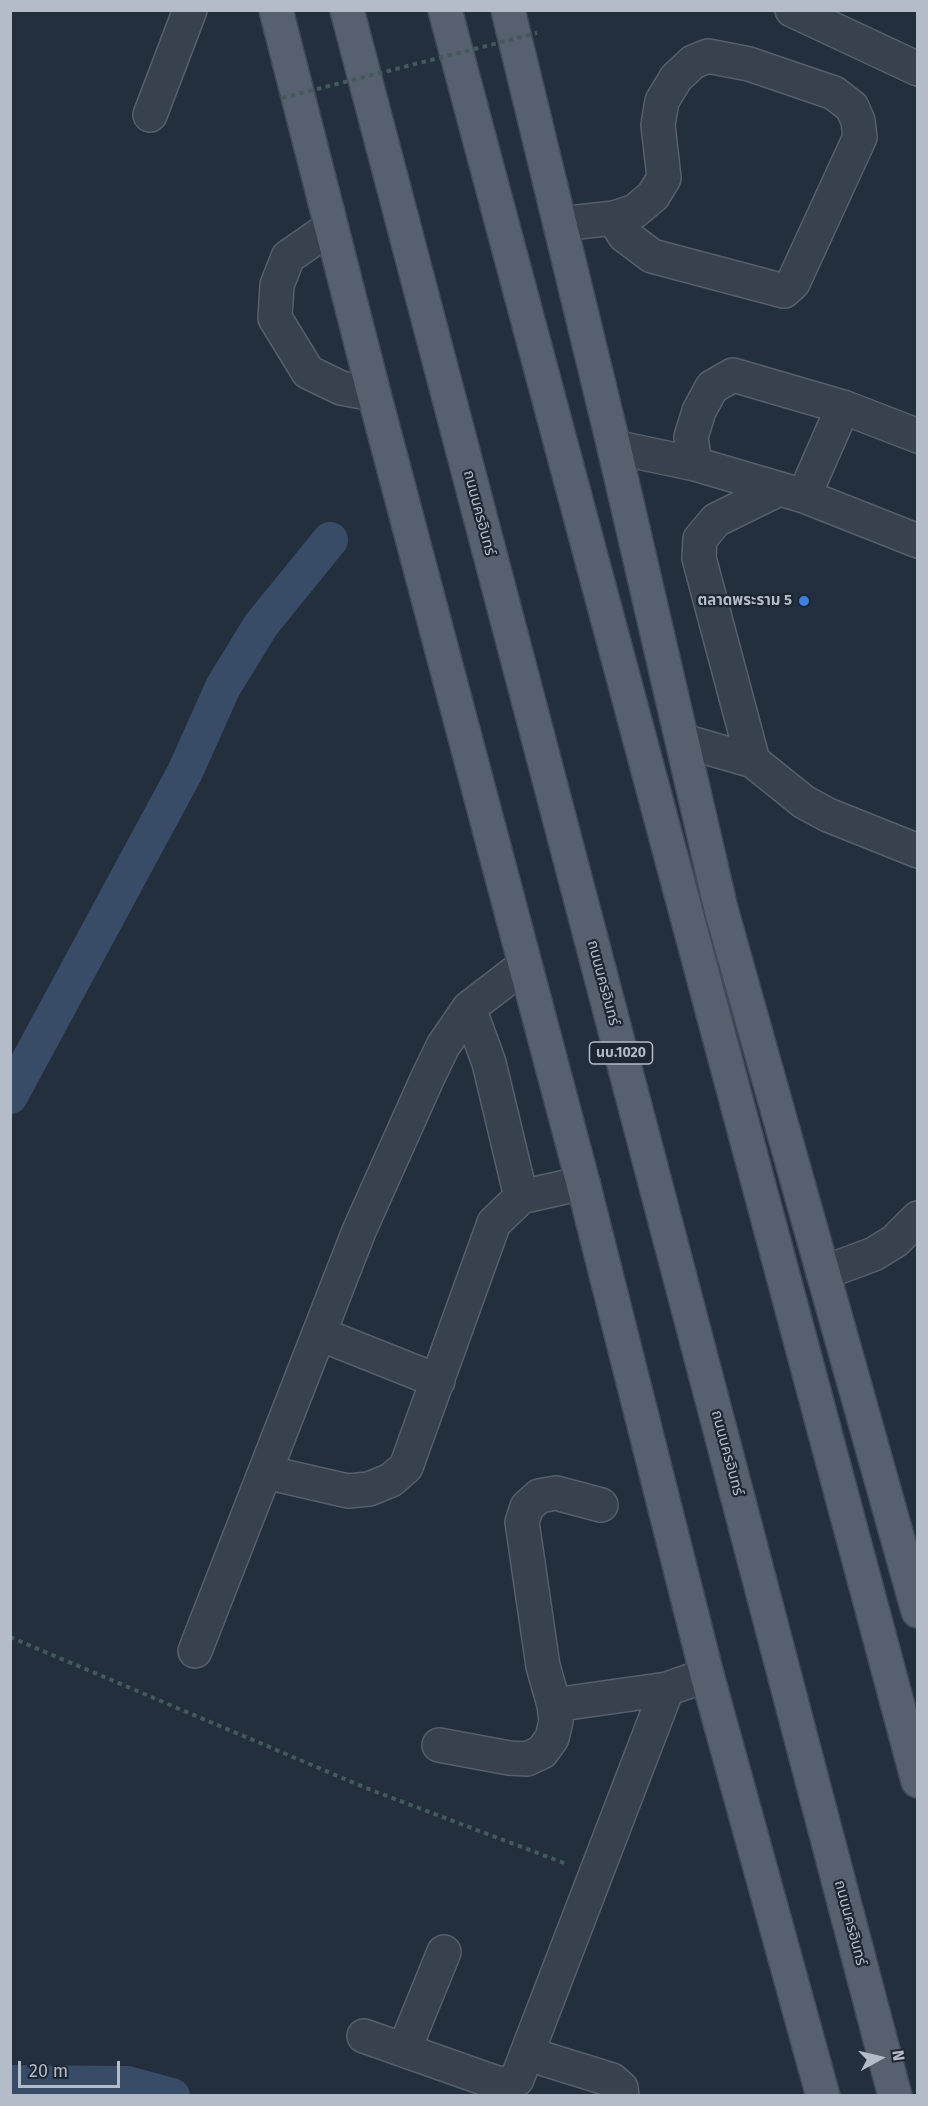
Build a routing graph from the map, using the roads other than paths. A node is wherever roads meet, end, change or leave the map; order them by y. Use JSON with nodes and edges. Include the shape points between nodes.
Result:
{"nodes":[{"id":1,"x":190,"y":10,"type":"edge"},
{"id":2,"x":276,"y":10,"type":"edge"},
{"id":3,"x":347,"y":10,"type":"edge"},
{"id":4,"x":444,"y":10,"type":"edge"},
{"id":5,"x":508,"y":10,"type":"edge"},
{"id":6,"x":792,"y":10,"type":"edge"},
{"id":7,"x":918,"y":69,"type":"edge"},
{"id":8,"x":150,"y":115,"type":"dead end"},
{"id":9,"x":614,"y":218,"type":"junction"},
{"id":10,"x":560,"y":224,"type":"junction"},
{"id":11,"x":331,"y":227,"type":"junction"},
{"id":12,"x":374,"y":394,"type":"junction"},
{"id":13,"x":843,"y":408,"type":"junction"},
{"id":14,"x":918,"y":436,"type":"edge"},
{"id":15,"x":614,"y":447,"type":"junction"},
{"id":16,"x":695,"y":464,"type":"junction"},
{"id":17,"x":791,"y":493,"type":"junction"},
{"id":18,"x":918,"y":541,"type":"edge"},
{"id":19,"x":684,"y":741,"type":"junction"},
{"id":20,"x":753,"y":761,"type":"junction"},
{"id":21,"x":918,"y":851,"type":"edge"},
{"id":22,"x":525,"y":965,"type":"junction"},
{"id":23,"x":470,"y":1008,"type":"junction"},
{"id":24,"x":583,"y":1183,"type":"junction"},
{"id":25,"x":521,"y":1197,"type":"junction"},
{"id":26,"x":918,"y":1218,"type":"edge"},
{"id":27,"x":823,"y":1273,"type":"junction"},
{"id":28,"x":320,"y":1334,"type":"junction"},
{"id":29,"x":438,"y":1381,"type":"junction"},
{"id":30,"x":265,"y":1472,"type":"junction"},
{"id":31,"x":601,"y":1505,"type":"dead end"},
{"id":32,"x":918,"y":1611,"type":"edge"},
{"id":33,"x":195,"y":1651,"type":"dead end"},
{"id":34,"x":707,"y":1674,"type":"junction"},
{"id":35,"x":667,"y":1689,"type":"junction"},
{"id":36,"x":554,"y":1705,"type":"junction"},
{"id":37,"x":439,"y":1745,"type":"dead end"},
{"id":38,"x":918,"y":1780,"type":"edge"},
{"id":39,"x":444,"y":1952,"type":"dead end"},
{"id":40,"x":364,"y":2036,"type":"dead end"},
{"id":41,"x":404,"y":2050,"type":"junction"},
{"id":42,"x":528,"y":2054,"type":"junction"},
{"id":43,"x":622,"y":2096,"type":"edge"},
{"id":44,"x":823,"y":2096,"type":"edge"},
{"id":45,"x":895,"y":2096,"type":"edge"}],
"edges":[{"from":1,"to":8,"type":"street"},
{"from":2,"to":11,"type":"main road"},
{"from":3,"to":45,"type":"main road","name":"ถนนนครอินทร์","number":"นบ.1020"},
{"from":4,"to":38,"type":"main road"},
{"from":5,"to":10,"type":"main road"},
{"from":6,"to":7,"type":"street"},
{"from":9,"to":9,"type":"street","via":[[635,211],[653,196],[664,178],[658,124],[662,101],[676,78],[693,62],[708,56],[726,58],[834,93],[852,107],[860,137],[793,283],[784,291],[652,256],[624,235]]},
{"from":9,"to":10,"type":"street"},
{"from":10,"to":15,"type":"main road"},
{"from":11,"to":12,"type":"main road"},
{"from":11,"to":12,"type":"street","via":[[288,257],[277,285],[276,318],[308,372],[341,388]]},
{"from":12,"to":22,"type":"main road"},
{"from":13,"to":14,"type":"street"},
{"from":13,"to":16,"type":"street","via":[[733,375],[712,387],[699,411],[691,437]]},
{"from":13,"to":17,"type":"street"},
{"from":15,"to":16,"type":"street"},
{"from":15,"to":19,"type":"main road"},
{"from":16,"to":17,"type":"street"},
{"from":17,"to":18,"type":"street"},
{"from":17,"to":20,"type":"street","via":[[716,520],[700,539],[699,558]]},
{"from":19,"to":20,"type":"street"},
{"from":19,"to":27,"type":"main road","via":[[721,909]]},
{"from":20,"to":21,"type":"street","via":[[804,802]]},
{"from":22,"to":23,"type":"street"},
{"from":22,"to":24,"type":"main road"},
{"from":23,"to":25,"type":"street","via":[[489,1063]]},
{"from":23,"to":28,"type":"street","via":[[443,1046],[428,1077],[359,1231]]},
{"from":24,"to":25,"type":"street"},
{"from":24,"to":34,"type":"main road"},
{"from":25,"to":29,"type":"street","via":[[494,1223]]},
{"from":26,"to":27,"type":"street","via":[[895,1241],[874,1254]]},
{"from":27,"to":32,"type":"main road"},
{"from":28,"to":29,"type":"street"},
{"from":28,"to":30,"type":"street"},
{"from":29,"to":30,"type":"street","via":[[406,1467],[391,1480],[369,1489],[348,1491]]},
{"from":30,"to":33,"type":"street"},
{"from":31,"to":36,"type":"street","via":[[556,1493],[539,1496],[527,1507],[522,1522],[543,1666]]},
{"from":34,"to":35,"type":"street"},
{"from":34,"to":44,"type":"main road"},
{"from":35,"to":36,"type":"street"},
{"from":35,"to":42,"type":"street"},
{"from":36,"to":37,"type":"street","via":[[552,1738],[542,1752],[527,1759]]},
{"from":39,"to":41,"type":"street"},
{"from":40,"to":41,"type":"street"},
{"from":41,"to":42,"type":"street","via":[[498,2084],[517,2079]]},
{"from":42,"to":43,"type":"street","via":[[612,2080],[621,2088]]}]}
